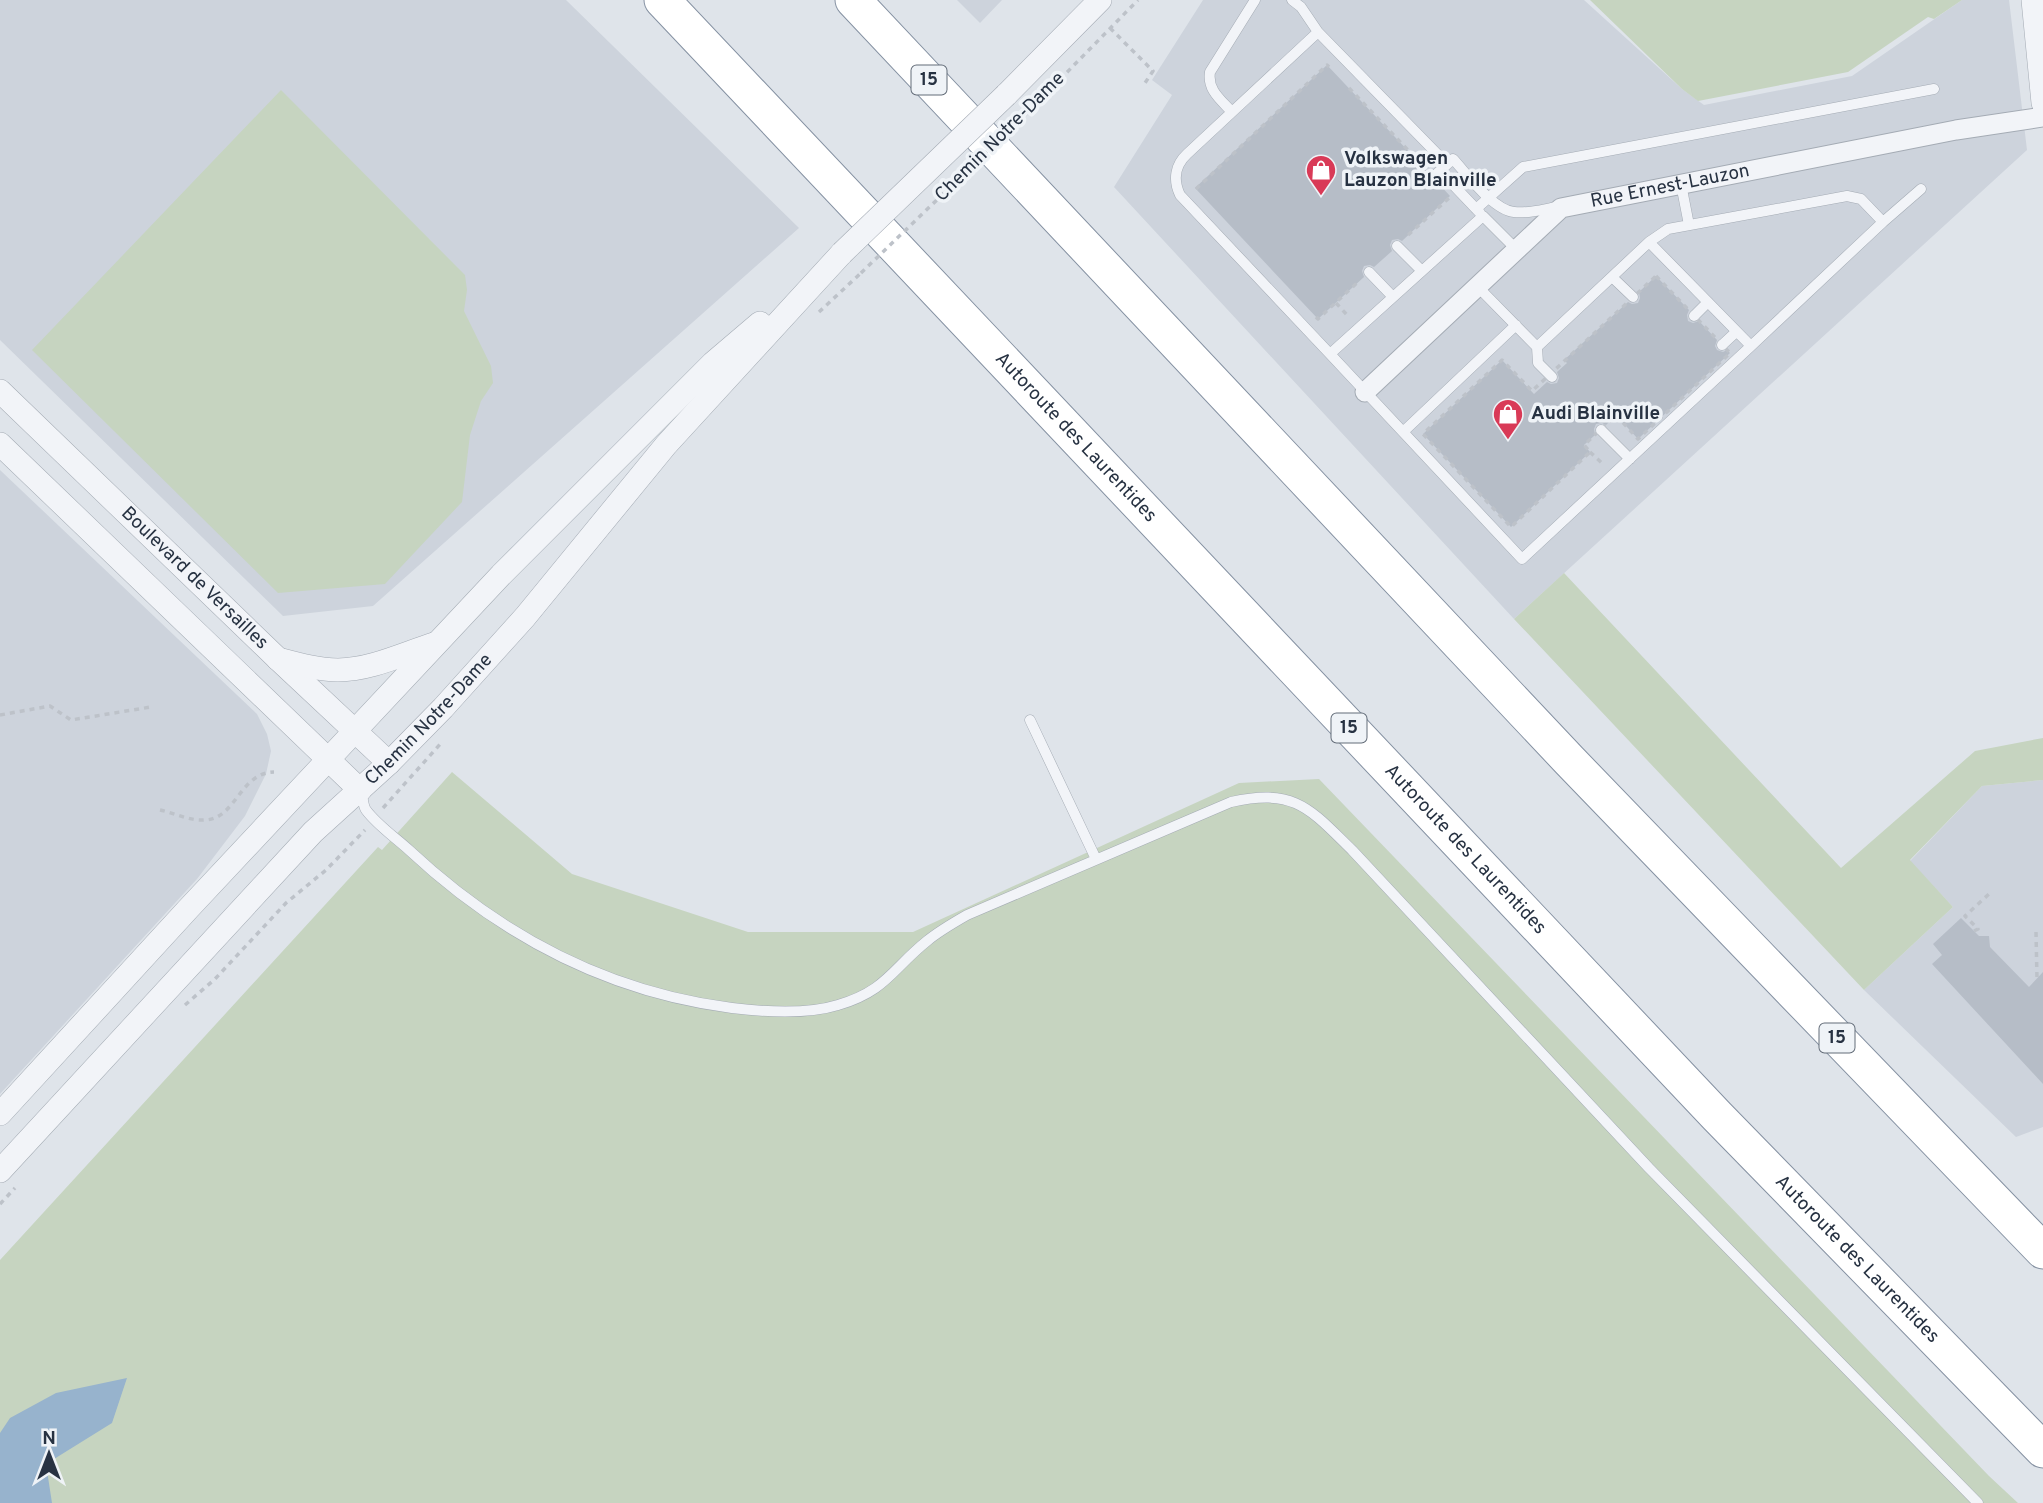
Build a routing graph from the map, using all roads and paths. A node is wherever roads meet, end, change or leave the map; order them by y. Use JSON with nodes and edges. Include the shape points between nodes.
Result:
{"nodes":[{"id":1,"x":662,"y":0,"type":"edge"},
{"id":2,"x":853,"y":0,"type":"edge"},
{"id":3,"x":1100,"y":0,"type":"edge"},
{"id":4,"x":1138,"y":0,"type":"edge"},
{"id":5,"x":1255,"y":0,"type":"edge"},
{"id":6,"x":1293,"y":0,"type":"edge"},
{"id":7,"x":2033,"y":0,"type":"edge"},
{"id":8,"x":1110,"y":28,"type":"junction"},
{"id":9,"x":1318,"y":32,"type":"junction"},
{"id":10,"x":1336,"y":74,"type":"dead end"},
{"id":11,"x":1345,"y":83,"type":"dead end"},
{"id":12,"x":1143,"y":86,"type":"dead end"},
{"id":13,"x":1934,"y":89,"type":"dead end"},
{"id":14,"x":2043,"y":103,"type":"edge"},
{"id":15,"x":1232,"y":113,"type":"junction"},
{"id":16,"x":2043,"y":117,"type":"edge"},
{"id":17,"x":1443,"y":168,"type":"junction"},
{"id":18,"x":1681,"y":184,"type":"junction"},
{"id":19,"x":1921,"y":189,"type":"dead end"},
{"id":20,"x":1489,"y":197,"type":"junction"},
{"id":21,"x":1205,"y":198,"type":"dead end"},
{"id":22,"x":1572,"y":204,"type":"junction"},
{"id":23,"x":1479,"y":213,"type":"junction"},
{"id":24,"x":1883,"y":222,"type":"junction"},
{"id":25,"x":1689,"y":225,"type":"junction"},
{"id":26,"x":1649,"y":242,"type":"junction"},
{"id":27,"x":1397,"y":246,"type":"joint"},
{"id":28,"x":1515,"y":248,"type":"junction"},
{"id":29,"x":842,"y":253,"type":"junction"},
{"id":30,"x":1422,"y":271,"type":"junction"},
{"id":31,"x":1369,"y":272,"type":"joint"},
{"id":32,"x":861,"y":273,"type":"dead end"},
{"id":33,"x":1612,"y":277,"type":"junction"},
{"id":34,"x":1476,"y":286,"type":"junction"},
{"id":35,"x":1393,"y":297,"type":"junction"},
{"id":36,"x":1633,"y":297,"type":"dead end"},
{"id":37,"x":1708,"y":302,"type":"junction"},
{"id":38,"x":1336,"y":303,"type":"junction"},
{"id":39,"x":1309,"y":309,"type":"dead end"},
{"id":40,"x":1694,"y":316,"type":"joint"},
{"id":41,"x":1516,"y":326,"type":"junction"},
{"id":42,"x":1359,"y":327,"type":"junction"},
{"id":43,"x":1736,"y":331,"type":"junction"},
{"id":44,"x":1722,"y":345,"type":"junction"},
{"id":45,"x":1751,"y":346,"type":"junction"},
{"id":46,"x":1537,"y":347,"type":"junction"},
{"id":47,"x":1330,"y":354,"type":"junction"},
{"id":48,"x":1552,"y":377,"type":"dead end"},
{"id":49,"x":0,"y":391,"type":"edge"},
{"id":50,"x":1532,"y":391,"type":"dead end"},
{"id":51,"x":1365,"y":392,"type":"junction"},
{"id":52,"x":1616,"y":415,"type":"dead end"},
{"id":53,"x":1601,"y":430,"type":"dead end"},
{"id":54,"x":1403,"y":432,"type":"junction"},
{"id":55,"x":0,"y":444,"type":"edge"},
{"id":56,"x":1584,"y":445,"type":"dead end"},
{"id":57,"x":1630,"y":459,"type":"junction"},
{"id":58,"x":436,"y":643,"type":"junction"},
{"id":59,"x":278,"y":659,"type":"junction"},
{"id":60,"x":150,"y":707,"type":"dead end"},
{"id":61,"x":0,"y":715,"type":"edge"},
{"id":62,"x":1030,"y":720,"type":"dead end"},
{"id":63,"x":354,"y":731,"type":"junction"},
{"id":64,"x":328,"y":760,"type":"junction"},
{"id":65,"x":389,"y":763,"type":"junction"},
{"id":66,"x":274,"y":772,"type":"dead end"},
{"id":67,"x":360,"y":790,"type":"junction"},
{"id":68,"x":160,"y":810,"type":"dead end"},
{"id":69,"x":367,"y":828,"type":"dead end"},
{"id":70,"x":1096,"y":859,"type":"junction"},
{"id":71,"x":1989,"y":894,"type":"dead end"},
{"id":72,"x":1975,"y":931,"type":"dead end"},
{"id":73,"x":2036,"y":932,"type":"dead end"},
{"id":74,"x":2037,"y":979,"type":"dead end"},
{"id":75,"x":180,"y":1010,"type":"dead end"},
{"id":76,"x":0,"y":1114,"type":"edge"},
{"id":77,"x":9,"y":1178,"type":"edge"},
{"id":78,"x":0,"y":1204,"type":"edge"},
{"id":79,"x":2043,"y":1251,"type":"edge"},
{"id":80,"x":2043,"y":1450,"type":"edge"},
{"id":81,"x":1978,"y":1503,"type":"edge"}],
"edges":[{"from":1,"to":80,"type":"highway","name":"Autoroute des Laurentides","number":"15","via":[[1717,1116]]},
{"from":2,"to":79,"type":"highway","number":"15","via":[[1569,760]]},
{"from":3,"to":29,"type":"street","name":"Chemin Notre-Dame","bridge":true},
{"from":4,"to":8,"type":"path","name":"Chemin Notre-Dame"},
{"from":5,"to":15,"type":"lane","via":[[1210,72],[1215,93]]},
{"from":6,"to":9,"type":"lane"},
{"from":7,"to":14,"type":"street"},
{"from":8,"to":12,"type":"path","via":[[1153,71]]},
{"from":8,"to":32,"type":"path","name":"Chemin Notre-Dame","bridge":true},
{"from":9,"to":15,"type":"lane"},
{"from":9,"to":17,"type":"lane"},
{"from":10,"to":21,"type":"path","via":[[1327,65],[1195,188]]},
{"from":11,"to":17,"type":"path"},
{"from":13,"to":20,"type":"lane","via":[[1523,167]]},
{"from":15,"to":47,"type":"lane","via":[[1182,159],[1175,186]]},
{"from":16,"to":18,"type":"street","name":"Rue Ernest-Lauzon"},
{"from":17,"to":20,"type":"lane"},
{"from":17,"to":23,"type":"lane"},
{"from":17,"to":27,"type":"path","via":[[1450,196]]},
{"from":18,"to":22,"type":"street","name":"Rue Ernest-Lauzon"},
{"from":18,"to":25,"type":"lane"},
{"from":19,"to":24,"type":"lane"},
{"from":20,"to":22,"type":"lane","via":[[1514,212]]},
{"from":20,"to":23,"type":"lane"},
{"from":22,"to":28,"type":"street","name":"Rue Ernest-Lauzon","via":[[1555,212]]},
{"from":23,"to":28,"type":"lane"},
{"from":23,"to":30,"type":"lane"},
{"from":24,"to":25,"type":"lane","via":[[1861,199],[1847,196]]},
{"from":24,"to":45,"type":"lane"},
{"from":25,"to":26,"type":"lane","via":[[1660,232]]},
{"from":26,"to":33,"type":"lane"},
{"from":26,"to":37,"type":"lane"},
{"from":27,"to":30,"type":"lane"},
{"from":28,"to":34,"type":"street","name":"Rue Ernest-Lauzon"},
{"from":29,"to":58,"type":"street","name":"Chemin Notre-Dame","via":[[713,363]]},
{"from":29,"to":65,"type":"street","name":"Chemin Notre-Dame","via":[[666,445],[526,617]]},
{"from":30,"to":35,"type":"lane"},
{"from":31,"to":35,"type":"lane"},
{"from":31,"to":38,"type":"path"},
{"from":33,"to":36,"type":"lane"},
{"from":33,"to":46,"type":"lane"},
{"from":34,"to":41,"type":"lane"},
{"from":34,"to":51,"type":"street","name":"Rue Ernest-Lauzon"},
{"from":35,"to":42,"type":"lane"},
{"from":37,"to":40,"type":"lane"},
{"from":37,"to":43,"type":"lane"},
{"from":38,"to":39,"type":"path","via":[[1318,319]]},
{"from":38,"to":42,"type":"path"},
{"from":40,"to":44,"type":"path"},
{"from":41,"to":46,"type":"lane"},
{"from":41,"to":54,"type":"lane"},
{"from":42,"to":47,"type":"lane"},
{"from":43,"to":44,"type":"lane"},
{"from":43,"to":45,"type":"lane"},
{"from":44,"to":52,"type":"path","via":[[1730,353],[1638,439]]},
{"from":45,"to":57,"type":"lane"},
{"from":46,"to":48,"type":"lane","via":[[1538,363]]},
{"from":47,"to":51,"type":"lane"},
{"from":49,"to":59,"type":"street","name":"Boulevard de Versailles"},
{"from":50,"to":56,"type":"path","via":[[1502,360],[1423,434],[1511,527],[1590,452]]},
{"from":51,"to":54,"type":"lane"},
{"from":53,"to":57,"type":"lane"},
{"from":54,"to":57,"type":"lane","via":[[1522,559]]},
{"from":55,"to":64,"type":"street","name":"Boulevard de Versailles"},
{"from":58,"to":59,"type":"street","via":[[360,668],[324,669]]},
{"from":58,"to":63,"type":"street","name":"Chemin Notre-Dame"},
{"from":59,"to":63,"type":"street","name":"Boulevard de Versailles"},
{"from":60,"to":61,"type":"path","via":[[71,720],[50,706]]},
{"from":62,"to":70,"type":"lane"},
{"from":63,"to":64,"type":"street","name":"Chemin Notre-Dame"},
{"from":63,"to":65,"type":"street","name":"Boulevard de Versailles"},
{"from":64,"to":67,"type":"street","name":"Boulevard de Versailles"},
{"from":64,"to":76,"type":"street","name":"Chemin Notre-Dame"},
{"from":65,"to":67,"type":"street","name":"Chemin Notre-Dame"},
{"from":66,"to":68,"type":"path","via":[[252,779],[212,820]]},
{"from":67,"to":70,"type":"lane","via":[[366,810],[433,872],[528,941],[617,981],[676,999],[748,1010],[836,1006],[874,991],[944,928]]},
{"from":67,"to":77,"type":"street","name":"Chemin Notre-Dame","via":[[313,832]]},
{"from":69,"to":75,"type":"path"},
{"from":70,"to":81,"type":"lane","via":[[1231,802],[1269,796],[1305,807],[1352,850],[1648,1168]]},
{"from":71,"to":72,"type":"path","via":[[1965,916],[1978,929]]},
{"from":73,"to":74,"type":"path"},
{"from":77,"to":78,"type":"path"}]}
